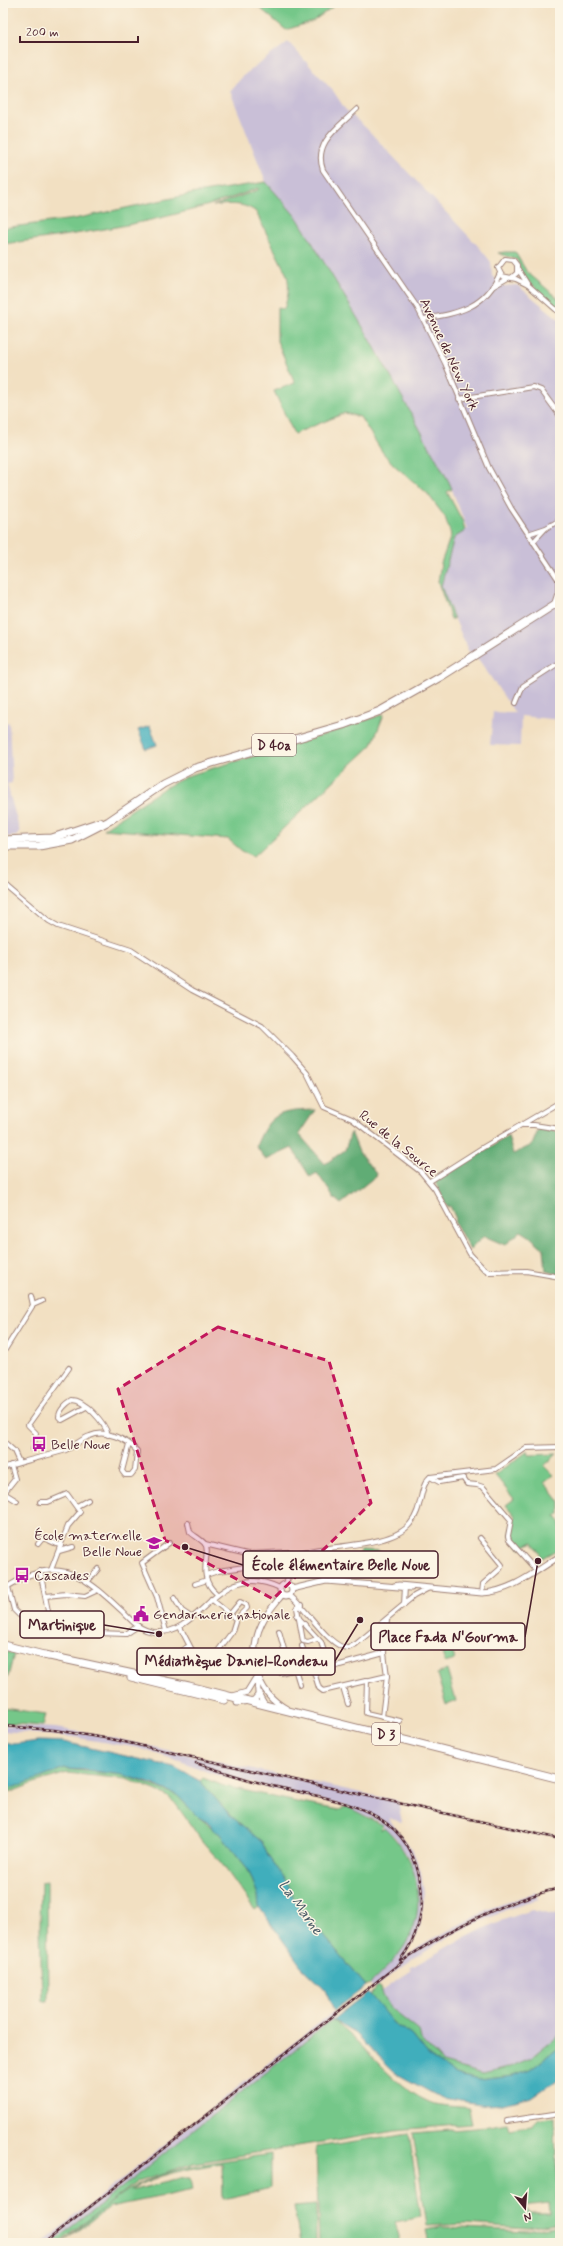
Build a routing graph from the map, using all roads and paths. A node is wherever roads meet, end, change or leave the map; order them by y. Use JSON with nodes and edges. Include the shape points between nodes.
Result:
{"nodes":[{"id":1,"x":357,"y":109,"type":"dead end"},
{"id":2,"x":518,"y":268,"type":"junction"},
{"id":3,"x":500,"y":273,"type":"junction"},
{"id":4,"x":509,"y":278,"type":"junction"},
{"id":5,"x":528,"y":285,"type":"junction"},
{"id":6,"x":492,"y":288,"type":"junction"},
{"id":7,"x":560,"y":313,"type":"edge"},
{"id":8,"x":424,"y":319,"type":"junction"},
{"id":9,"x":460,"y":400,"type":"junction"},
{"id":10,"x":560,"y":416,"type":"edge"},
{"id":11,"x":560,"y":520,"type":"edge"},
{"id":12,"x":546,"y":528,"type":"junction"},
{"id":13,"x":528,"y":534,"type":"junction"},
{"id":14,"x":533,"y":542,"type":"junction"},
{"id":15,"x":559,"y":580,"type":"edge"},
{"id":16,"x":560,"y":600,"type":"edge"},
{"id":17,"x":553,"y":606,"type":"junction"},
{"id":18,"x":560,"y":662,"type":"edge"},
{"id":19,"x":516,"y":703,"type":"dead end"},
{"id":20,"x":123,"y":811,"type":"junction"},
{"id":21,"x":3,"y":840,"type":"edge"},
{"id":22,"x":3,"y":846,"type":"edge"},
{"id":23,"x":3,"y":882,"type":"edge"},
{"id":24,"x":560,"y":1102,"type":"edge"},
{"id":25,"x":521,"y":1126,"type":"junction"},
{"id":26,"x":560,"y":1129,"type":"edge"},
{"id":27,"x":430,"y":1181,"type":"junction"},
{"id":28,"x":560,"y":1277,"type":"edge"},
{"id":29,"x":31,"y":1296,"type":"dead end"},
{"id":30,"x":42,"y":1301,"type":"dead end"},
{"id":31,"x":33,"y":1305,"type":"junction"},
{"id":32,"x":3,"y":1353,"type":"edge"},
{"id":33,"x":69,"y":1368,"type":"dead end"},
{"id":34,"x":86,"y":1407,"type":"junction"},
{"id":35,"x":108,"y":1435,"type":"junction"},
{"id":36,"x":3,"y":1441,"type":"edge"},
{"id":37,"x":129,"y":1444,"type":"junction"},
{"id":38,"x":560,"y":1448,"type":"edge"},
{"id":39,"x":33,"y":1450,"type":"dead end"},
{"id":40,"x":18,"y":1462,"type":"junction"},
{"id":41,"x":11,"y":1465,"type":"junction"},
{"id":42,"x":3,"y":1468,"type":"edge"},
{"id":43,"x":430,"y":1477,"type":"junction"},
{"id":44,"x":4,"y":1493,"type":"edge"},
{"id":45,"x":88,"y":1500,"type":"dead end"},
{"id":46,"x":17,"y":1501,"type":"dead end"},
{"id":47,"x":40,"y":1502,"type":"dead end"},
{"id":48,"x":77,"y":1506,"type":"junction"},
{"id":49,"x":188,"y":1523,"type":"dead end"},
{"id":50,"x":480,"y":1538,"type":"dead end"},
{"id":51,"x":169,"y":1543,"type":"dead end"},
{"id":52,"x":38,"y":1544,"type":"dead end"},
{"id":53,"x":205,"y":1544,"type":"junction"},
{"id":54,"x":72,"y":1547,"type":"dead end"},
{"id":55,"x":60,"y":1549,"type":"junction"},
{"id":56,"x":297,"y":1554,"type":"junction"},
{"id":57,"x":560,"y":1556,"type":"edge"},
{"id":58,"x":292,"y":1561,"type":"junction"},
{"id":59,"x":273,"y":1566,"type":"dead end"},
{"id":60,"x":244,"y":1567,"type":"dead end"},
{"id":61,"x":98,"y":1568,"type":"dead end"},
{"id":62,"x":52,"y":1570,"type":"junction"},
{"id":63,"x":536,"y":1570,"type":"junction"},
{"id":64,"x":40,"y":1572,"type":"junction"},
{"id":65,"x":207,"y":1577,"type":"junction"},
{"id":66,"x":88,"y":1581,"type":"junction"},
{"id":67,"x":195,"y":1584,"type":"dead end"},
{"id":68,"x":286,"y":1584,"type":"junction"},
{"id":69,"x":8,"y":1587,"type":"junction"},
{"id":70,"x":405,"y":1587,"type":"junction"},
{"id":71,"x":413,"y":1587,"type":"junction"},
{"id":72,"x":280,"y":1588,"type":"junction"},
{"id":73,"x":429,"y":1588,"type":"junction"},
{"id":74,"x":3,"y":1589,"type":"edge"},
{"id":75,"x":292,"y":1589,"type":"junction"},
{"id":76,"x":98,"y":1590,"type":"junction"},
{"id":77,"x":482,"y":1593,"type":"junction"},
{"id":78,"x":217,"y":1594,"type":"junction"},
{"id":79,"x":282,"y":1595,"type":"junction"},
{"id":80,"x":289,"y":1595,"type":"junction"},
{"id":81,"x":46,"y":1596,"type":"junction"},
{"id":82,"x":414,"y":1596,"type":"junction"},
{"id":83,"x":174,"y":1598,"type":"dead end"},
{"id":84,"x":211,"y":1599,"type":"junction"},
{"id":85,"x":302,"y":1605,"type":"junction"},
{"id":86,"x":404,"y":1605,"type":"junction"},
{"id":87,"x":231,"y":1614,"type":"junction"},
{"id":88,"x":49,"y":1616,"type":"junction"},
{"id":89,"x":297,"y":1616,"type":"junction"},
{"id":90,"x":191,"y":1617,"type":"junction"},
{"id":91,"x":387,"y":1619,"type":"junction"},
{"id":92,"x":236,"y":1620,"type":"junction"},
{"id":93,"x":138,"y":1626,"type":"junction"},
{"id":94,"x":180,"y":1627,"type":"junction"},
{"id":95,"x":279,"y":1631,"type":"dead end"},
{"id":96,"x":166,"y":1632,"type":"junction"},
{"id":97,"x":317,"y":1639,"type":"junction"},
{"id":98,"x":5,"y":1645,"type":"edge"},
{"id":99,"x":189,"y":1646,"type":"junction"},
{"id":100,"x":302,"y":1646,"type":"dead end"},
{"id":101,"x":384,"y":1653,"type":"junction"},
{"id":102,"x":45,"y":1655,"type":"junction"},
{"id":103,"x":197,"y":1657,"type":"junction"},
{"id":104,"x":308,"y":1666,"type":"junction"},
{"id":105,"x":329,"y":1667,"type":"junction"},
{"id":106,"x":296,"y":1669,"type":"junction"},
{"id":107,"x":290,"y":1671,"type":"junction"},
{"id":108,"x":314,"y":1672,"type":"junction"},
{"id":109,"x":257,"y":1673,"type":"junction"},
{"id":110,"x":281,"y":1673,"type":"dead end"},
{"id":111,"x":387,"y":1676,"type":"junction"},
{"id":112,"x":367,"y":1680,"type":"junction"},
{"id":113,"x":261,"y":1683,"type":"junction"},
{"id":114,"x":300,"y":1685,"type":"dead end"},
{"id":115,"x":343,"y":1687,"type":"junction"},
{"id":116,"x":229,"y":1696,"type":"junction"},
{"id":117,"x":259,"y":1696,"type":"junction"},
{"id":118,"x":251,"y":1701,"type":"junction"},
{"id":119,"x":237,"y":1703,"type":"junction"},
{"id":120,"x":264,"y":1704,"type":"junction"},
{"id":121,"x":348,"y":1704,"type":"dead end"},
{"id":122,"x":289,"y":1713,"type":"junction"},
{"id":123,"x":382,"y":1717,"type":"junction"},
{"id":124,"x":400,"y":1721,"type":"dead end"},
{"id":125,"x":560,"y":1779,"type":"edge"},
{"id":126,"x":560,"y":2113,"type":"edge"},
{"id":127,"x":507,"y":2121,"type":"dead end"}],
"edges":[{"from":1,"to":8,"type":"street","name":"Avenue de New York","via":[[326,140],[319,154],[321,166]]},
{"from":2,"to":3,"type":"street","via":[[513,260],[505,259],[499,265]]},
{"from":2,"to":4,"type":"street","via":[[515,275]]},
{"from":2,"to":5,"type":"street"},
{"from":3,"to":4,"type":"street"},
{"from":3,"to":6,"type":"street"},
{"from":4,"to":5,"type":"street"},
{"from":4,"to":6,"type":"street"},
{"from":5,"to":7,"type":"street"},
{"from":6,"to":8,"type":"street","via":[[470,308]]},
{"from":8,"to":9,"type":"street","name":"Avenue de New York"},
{"from":9,"to":10,"type":"street","via":[[537,388],[546,395]]},
{"from":9,"to":13,"type":"street","name":"Avenue de New York","via":[[489,468]]},
{"from":11,"to":12,"type":"street"},
{"from":12,"to":13,"type":"street"},
{"from":12,"to":14,"type":"street"},
{"from":13,"to":14,"type":"street","name":"Avenue de New York"},
{"from":14,"to":15,"type":"street","name":"Avenue de New York"},
{"from":15,"to":17,"type":"street"},
{"from":16,"to":17,"type":"main road","number":"D 40a"},
{"from":17,"to":20,"type":"main road","number":"D 40a","via":[[442,676],[380,711],[343,725],[195,768],[163,784]]},
{"from":18,"to":19,"type":"street","via":[[523,686]]},
{"from":20,"to":21,"type":"main road","number":"D 40a","via":[[88,827],[52,838]]},
{"from":20,"to":22,"type":"main road","number":"D 40a","via":[[90,832],[65,842],[39,846]]},
{"from":23,"to":27,"type":"street","name":"Rue de la Source","via":[[49,921],[122,946],[192,990],[262,1026],[307,1073],[322,1105],[352,1119]]},
{"from":24,"to":25,"type":"street"},
{"from":25,"to":26,"type":"street","via":[[534,1124]]},
{"from":25,"to":27,"type":"street"},
{"from":27,"to":28,"type":"street","name":"Rue de la Source","via":[[470,1254],[483,1268],[489,1272],[526,1271]]},
{"from":29,"to":31,"type":"street"},
{"from":30,"to":31,"type":"street"},
{"from":31,"to":32,"type":"street"},
{"from":33,"to":39,"type":"street","via":[[28,1426],[36,1433]]},
{"from":34,"to":34,"type":"street","via":[[72,1400],[58,1417],[66,1419]]},
{"from":34,"to":35,"type":"street","via":[[100,1419]]},
{"from":35,"to":37,"type":"street"},
{"from":35,"to":40,"type":"street","via":[[92,1435],[66,1450]]},
{"from":36,"to":40,"type":"street","via":[[14,1451]]},
{"from":37,"to":37,"type":"street","via":[[137,1451],[138,1457],[134,1473],[125,1475],[122,1471]]},
{"from":38,"to":43,"type":"street","via":[[526,1448],[496,1469]]},
{"from":40,"to":41,"type":"street"},
{"from":41,"to":42,"type":"street"},
{"from":41,"to":44,"type":"street","via":[[15,1479]]},
{"from":43,"to":56,"type":"street","via":[[423,1486],[417,1514],[400,1534],[387,1539]]},
{"from":43,"to":63,"type":"street","via":[[439,1482],[463,1478],[467,1484],[483,1487],[511,1520],[509,1540]]},
{"from":44,"to":46,"type":"street"},
{"from":45,"to":48,"type":"street"},
{"from":47,"to":48,"type":"street","via":[[67,1494]]},
{"from":48,"to":55,"type":"street","via":[[80,1513],[70,1522]]},
{"from":49,"to":53,"type":"street","via":[[190,1532]]},
{"from":50,"to":77,"type":"street","via":[[502,1565],[483,1584]]},
{"from":51,"to":96,"type":"street","via":[[142,1563],[157,1598]]},
{"from":52,"to":55,"type":"street","via":[[42,1539],[46,1539]]},
{"from":53,"to":56,"type":"street","via":[[248,1554]]},
{"from":53,"to":65,"type":"street","via":[[207,1551],[204,1567]]},
{"from":54,"to":55,"type":"street"},
{"from":55,"to":62,"type":"street"},
{"from":56,"to":58,"type":"street"},
{"from":57,"to":63,"type":"street"},
{"from":58,"to":59,"type":"street"},
{"from":58,"to":68,"type":"street"},
{"from":60,"to":65,"type":"street","via":[[218,1571]]},
{"from":61,"to":66,"type":"street"},
{"from":62,"to":64,"type":"street"},
{"from":62,"to":66,"type":"street","via":[[70,1572]]},
{"from":63,"to":77,"type":"street","via":[[510,1586]]},
{"from":64,"to":69,"type":"street"},
{"from":64,"to":81,"type":"street"},
{"from":65,"to":67,"type":"street"},
{"from":65,"to":78,"type":"street"},
{"from":66,"to":76,"type":"street"},
{"from":68,"to":72,"type":"street"},
{"from":68,"to":75,"type":"street"},
{"from":69,"to":74,"type":"street"},
{"from":69,"to":88,"type":"street","via":[[16,1614],[29,1617]]},
{"from":70,"to":71,"type":"street"},
{"from":70,"to":75,"type":"street","via":[[323,1581]]},
{"from":70,"to":86,"type":"street"},
{"from":71,"to":73,"type":"street"},
{"from":71,"to":82,"type":"street"},
{"from":72,"to":78,"type":"street","via":[[266,1583],[249,1582],[231,1586]]},
{"from":72,"to":79,"type":"street"},
{"from":73,"to":77,"type":"street"},
{"from":73,"to":82,"type":"street"},
{"from":75,"to":80,"type":"street"},
{"from":76,"to":81,"type":"street","via":[[85,1596]]},
{"from":76,"to":93,"type":"street"},
{"from":78,"to":84,"type":"street"},
{"from":79,"to":80,"type":"street"},
{"from":79,"to":109,"type":"street","via":[[267,1614],[258,1634],[254,1653]]},
{"from":80,"to":85,"type":"street"},
{"from":81,"to":88,"type":"street"},
{"from":82,"to":86,"type":"street"},
{"from":83,"to":90,"type":"street","via":[[181,1610]]},
{"from":84,"to":87,"type":"street"},
{"from":84,"to":90,"type":"street"},
{"from":85,"to":89,"type":"street","via":[[297,1608]]},
{"from":85,"to":91,"type":"street","via":[[331,1640],[345,1648],[354,1646]]},
{"from":86,"to":91,"type":"street"},
{"from":87,"to":92,"type":"street"},
{"from":87,"to":92,"type":"street","via":[[240,1602],[246,1605],[247,1608]]},
{"from":88,"to":93,"type":"street","via":[[68,1626],[94,1632],[126,1634]]},
{"from":89,"to":97,"type":"street"},
{"from":89,"to":97,"type":"street","via":[[304,1642]]},
{"from":90,"to":94,"type":"street"},
{"from":91,"to":101,"type":"street"},
{"from":92,"to":103,"type":"street","via":[[232,1632],[212,1659]]},
{"from":93,"to":96,"type":"street","via":[[153,1632]]},
{"from":94,"to":96,"type":"street"},
{"from":94,"to":99,"type":"street"},
{"from":95,"to":107,"type":"street"},
{"from":97,"to":105,"type":"street","via":[[322,1644]]},
{"from":98,"to":102,"type":"main road","number":"D 3"},
{"from":99,"to":103,"type":"street"},
{"from":99,"to":103,"type":"street","via":[[182,1650],[181,1654]]},
{"from":100,"to":104,"type":"street"},
{"from":101,"to":105,"type":"street"},
{"from":101,"to":111,"type":"street"},
{"from":102,"to":116,"type":"main road","number":"D 3","via":[[162,1679]]},
{"from":102,"to":119,"type":"main road","number":"D 3"},
{"from":104,"to":106,"type":"street"},
{"from":104,"to":108,"type":"street","via":[[312,1666]]},
{"from":105,"to":108,"type":"street"},
{"from":106,"to":107,"type":"street"},
{"from":106,"to":114,"type":"street"},
{"from":107,"to":110,"type":"street"},
{"from":108,"to":115,"type":"street","via":[[319,1688],[323,1691]]},
{"from":109,"to":113,"type":"street"},
{"from":109,"to":116,"type":"street","via":[[249,1690],[240,1695]]},
{"from":109,"to":117,"type":"street"},
{"from":111,"to":112,"type":"street"},
{"from":111,"to":123,"type":"street"},
{"from":112,"to":115,"type":"street"},
{"from":112,"to":123,"type":"street","via":[[366,1713]]},
{"from":113,"to":117,"type":"street"},
{"from":113,"to":122,"type":"street","via":[[272,1698]]},
{"from":115,"to":121,"type":"street"},
{"from":116,"to":118,"type":"main road","number":"D 3"},
{"from":117,"to":118,"type":"street"},
{"from":117,"to":120,"type":"street"},
{"from":118,"to":119,"type":"street"},
{"from":118,"to":120,"type":"main road","number":"D 3"},
{"from":119,"to":122,"type":"main road","number":"D 3"},
{"from":120,"to":122,"type":"main road","number":"D 3"},
{"from":122,"to":125,"type":"main road","number":"D 3"},
{"from":123,"to":124,"type":"street"},
{"from":126,"to":127,"type":"street"}]}
